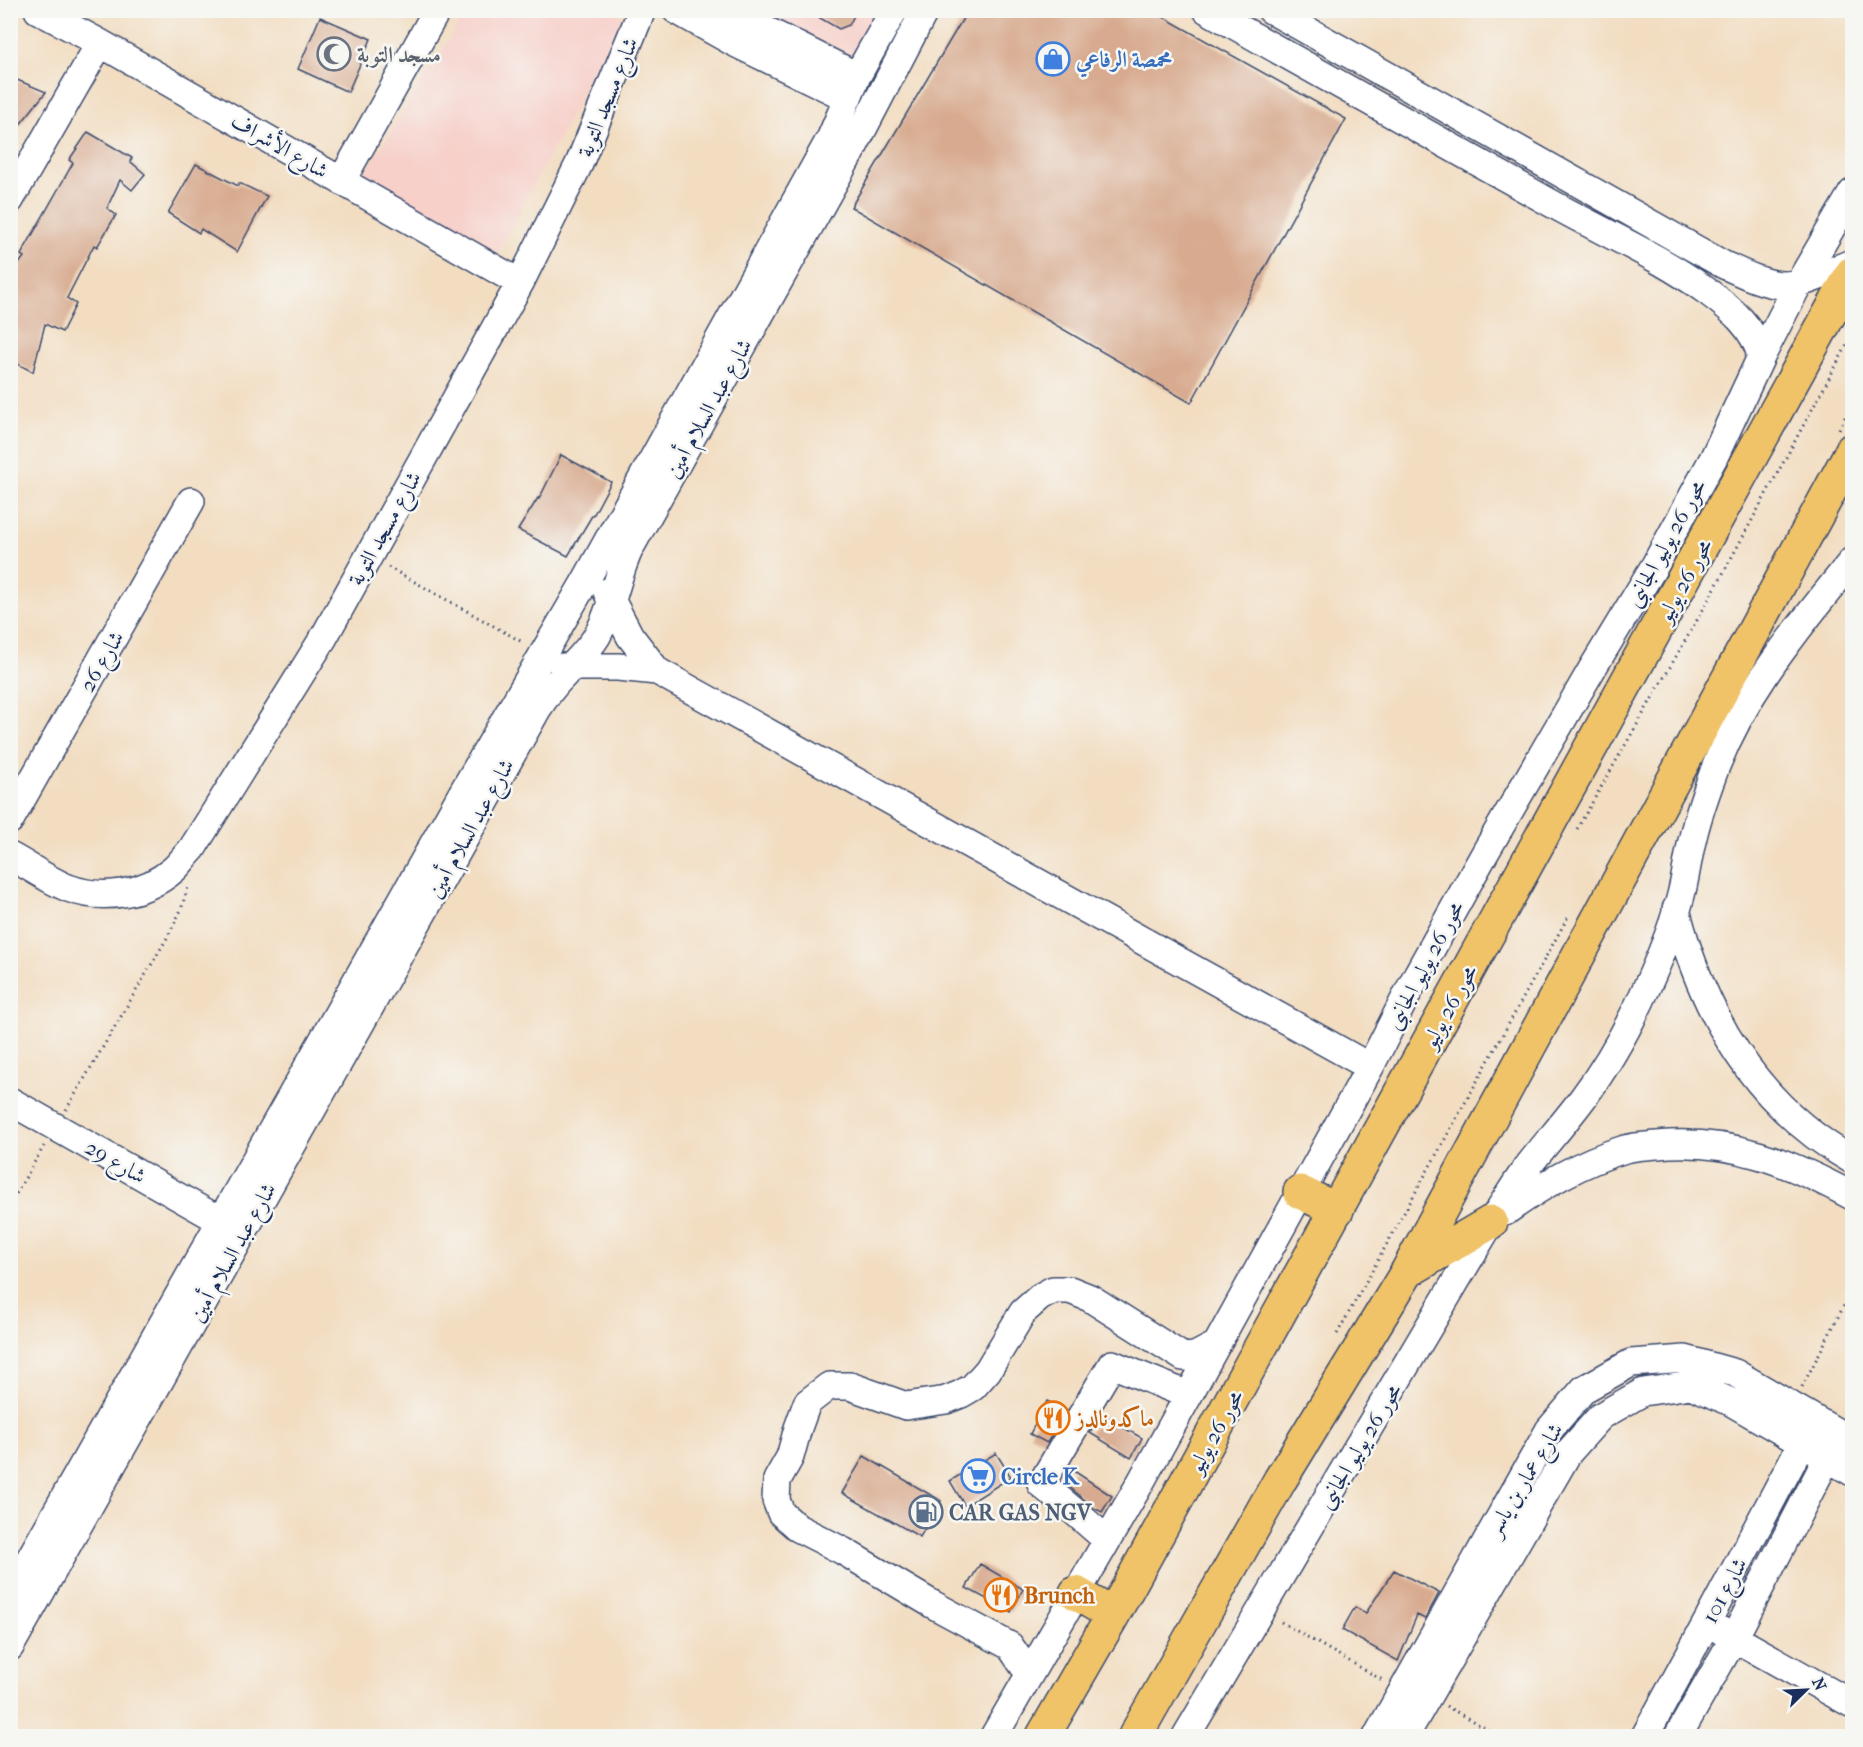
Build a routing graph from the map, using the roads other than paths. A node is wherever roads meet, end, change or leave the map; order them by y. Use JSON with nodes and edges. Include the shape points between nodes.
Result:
{"nodes":[{"id":1,"x":38,"y":10,"type":"edge"},
{"id":2,"x":437,"y":10,"type":"edge"},
{"id":3,"x":642,"y":10,"type":"edge"},
{"id":4,"x":676,"y":10,"type":"edge"},
{"id":5,"x":726,"y":10,"type":"edge"},
{"id":6,"x":894,"y":10,"type":"edge"},
{"id":7,"x":925,"y":10,"type":"edge"},
{"id":8,"x":1207,"y":10,"type":"edge"},
{"id":9,"x":1271,"y":10,"type":"edge"},
{"id":10,"x":1235,"y":17,"type":"edge"},
{"id":11,"x":100,"y":43,"type":"junction"},
{"id":12,"x":853,"y":86,"type":"junction"},
{"id":13,"x":1423,"y":96,"type":"junction"},
{"id":14,"x":1407,"y":123,"type":"junction"},
{"id":15,"x":342,"y":180,"type":"junction"},
{"id":16,"x":1852,"y":192,"type":"edge"},
{"id":17,"x":10,"y":200,"type":"edge"},
{"id":18,"x":1721,"y":263,"type":"junction"},
{"id":19,"x":1852,"y":263,"type":"edge"},
{"id":20,"x":1852,"y":273,"type":"edge"},
{"id":21,"x":520,"y":283,"type":"junction"},
{"id":22,"x":1799,"y":283,"type":"junction"},
{"id":23,"x":1708,"y":292,"type":"junction"},
{"id":24,"x":1761,"y":357,"type":"junction"},
{"id":25,"x":1846,"y":440,"type":"edge"},
{"id":26,"x":191,"y":501,"type":"dead end"},
{"id":27,"x":1852,"y":561,"type":"edge"},
{"id":28,"x":586,"y":580,"type":"junction"},
{"id":29,"x":612,"y":604,"type":"junction"},
{"id":30,"x":545,"y":650,"type":"junction"},
{"id":31,"x":573,"y":666,"type":"junction"},
{"id":32,"x":657,"y":671,"type":"junction"},
{"id":33,"x":10,"y":820,"type":"edge"},
{"id":34,"x":10,"y":856,"type":"edge"},
{"id":35,"x":1676,"y":909,"type":"junction"},
{"id":36,"x":367,"y":988,"type":"junction"},
{"id":37,"x":1370,"y":1067,"type":"junction"},
{"id":38,"x":10,"y":1101,"type":"edge"},
{"id":39,"x":1852,"y":1160,"type":"edge"},
{"id":40,"x":1300,"y":1192,"type":"junction"},
{"id":41,"x":1852,"y":1196,"type":"edge"},
{"id":42,"x":1337,"y":1210,"type":"junction"},
{"id":43,"x":221,"y":1221,"type":"junction"},
{"id":44,"x":1491,"y":1222,"type":"junction"},
{"id":45,"x":1407,"y":1272,"type":"junction"},
{"id":46,"x":1216,"y":1345,"type":"junction"},
{"id":47,"x":1188,"y":1395,"type":"junction"},
{"id":48,"x":1846,"y":1437,"type":"edge"},
{"id":49,"x":1802,"y":1443,"type":"junction"},
{"id":50,"x":1827,"y":1458,"type":"junction"},
{"id":51,"x":1526,"y":1471,"type":"junction"},
{"id":52,"x":1852,"y":1472,"type":"edge"},
{"id":53,"x":1550,"y":1485,"type":"junction"},
{"id":54,"x":1107,"y":1540,"type":"junction"},
{"id":55,"x":1076,"y":1593,"type":"junction"},
{"id":56,"x":10,"y":1594,"type":"edge"},
{"id":57,"x":1113,"y":1615,"type":"junction"},
{"id":58,"x":1707,"y":1622,"type":"junction"},
{"id":59,"x":1734,"y":1638,"type":"junction"},
{"id":60,"x":10,"y":1647,"type":"edge"},
{"id":61,"x":1029,"y":1674,"type":"junction"},
{"id":62,"x":1416,"y":1693,"type":"junction"},
{"id":63,"x":1852,"y":1704,"type":"edge"},
{"id":64,"x":994,"y":1737,"type":"edge"},
{"id":65,"x":1043,"y":1737,"type":"edge"},
{"id":66,"x":1135,"y":1737,"type":"edge"},
{"id":67,"x":1186,"y":1737,"type":"edge"},
{"id":68,"x":1377,"y":1737,"type":"edge"},
{"id":69,"x":1405,"y":1737,"type":"edge"},
{"id":70,"x":1645,"y":1737,"type":"edge"},
{"id":71,"x":1678,"y":1737,"type":"edge"}],
"edges":[{"from":1,"to":11,"type":"street","name":"شارع الأشراف"},
{"from":2,"to":15,"type":"street"},
{"from":3,"to":21,"type":"street","name":"شارع مسجد التوبة","via":[[579,164]]},
{"from":4,"to":12,"type":"street","via":[[733,42]]},
{"from":5,"to":12,"type":"street"},
{"from":6,"to":12,"type":"street","name":"شارع عبد السلام أمين"},
{"from":7,"to":29,"type":"street","name":"شارع عبد السلام أمين","via":[[852,150],[630,548]]},
{"from":8,"to":10,"type":"street"},
{"from":9,"to":13,"type":"street"},
{"from":10,"to":14,"type":"street"},
{"from":11,"to":15,"type":"street","name":"شارع الأشراف"},
{"from":11,"to":17,"type":"street"},
{"from":12,"to":28,"type":"street","name":"شارع عبد السلام أمين","via":[[831,137]]},
{"from":13,"to":14,"type":"street"},
{"from":13,"to":18,"type":"street"},
{"from":14,"to":23,"type":"street","via":[[1676,270]]},
{"from":15,"to":21,"type":"street","name":"شارع الأشراف"},
{"from":16,"to":22,"type":"street","name":"محور 26 يوليو الجانبى"},
{"from":18,"to":22,"type":"street","via":[[1763,282]]},
{"from":18,"to":23,"type":"street"},
{"from":19,"to":22,"type":"street"},
{"from":20,"to":42,"type":"highway","name":"محور 26 يوليو"},
{"from":21,"to":34,"type":"street","name":"شارع مسجد التوبة","via":[[324,637],[192,849],[173,870],[150,885],[123,894],[95,894],[68,888]]},
{"from":22,"to":24,"type":"street","name":"محور 26 يوليو الجانبى"},
{"from":23,"to":24,"type":"street","via":[[1753,333]]},
{"from":24,"to":37,"type":"street","name":"محور 26 يوليو الجانبى","via":[[1714,457],[1655,566],[1491,843]]},
{"from":25,"to":45,"type":"highway"},
{"from":26,"to":33,"type":"street","name":"شارع 26"},
{"from":27,"to":35,"type":"street","name":"محور 26 يوليو الجانبى","via":[[1795,631],[1732,729],[1696,827]]},
{"from":28,"to":29,"type":"street","via":[[600,584]]},
{"from":28,"to":30,"type":"street","name":"شارع عبد السلام أمين"},
{"from":29,"to":31,"type":"street","name":"شارع عبد السلام أمين","via":[[596,637]]},
{"from":29,"to":32,"type":"street"},
{"from":30,"to":31,"type":"street","via":[[554,663]]},
{"from":30,"to":36,"type":"street","name":"شارع عبد السلام أمين"},
{"from":31,"to":32,"type":"street"},
{"from":31,"to":36,"type":"street","name":"شارع عبد السلام أمين","via":[[538,708]]},
{"from":32,"to":37,"type":"street"},
{"from":35,"to":39,"type":"street","via":[[1706,998],[1750,1072],[1786,1112]]},
{"from":35,"to":44,"type":"street","name":"محور 26 يوليو الجانبى","via":[[1650,979],[1609,1059]]},
{"from":36,"to":43,"type":"street","name":"شارع عبد السلام أمين"},
{"from":36,"to":60,"type":"street","name":"شارع عبد السلام أمين"},
{"from":37,"to":40,"type":"street","name":"محور 26 يوليو الجانبى"},
{"from":38,"to":43,"type":"street","name":"شارع 29"},
{"from":40,"to":42,"type":"highway"},
{"from":40,"to":46,"type":"street","name":"محور 26 يوليو الجانبى"},
{"from":41,"to":44,"type":"street","via":[[1772,1158],[1725,1147],[1676,1144],[1627,1148],[1580,1166],[1542,1185]]},
{"from":42,"to":57,"type":"highway","name":"محور 26 يوليو"},
{"from":43,"to":56,"type":"street","name":"شارع عبد السلام أمين"},
{"from":44,"to":45,"type":"highway"},
{"from":44,"to":67,"type":"street","name":"محور 26 يوليو الجانبى"},
{"from":45,"to":66,"type":"highway","via":[[1280,1480]]},
{"from":46,"to":47,"type":"street","name":"محور 26 يوليو الجانبى"},
{"from":46,"to":61,"type":"street","via":[[1195,1356],[1183,1357],[1090,1298],[1070,1290],[1053,1290],[1023,1312],[988,1370],[961,1394],[906,1406],[850,1386],[829,1386],[807,1404],[790,1457],[777,1480],[776,1500],[781,1513],[798,1528],[1010,1646]]},
{"from":47,"to":54,"type":"street","name":"محور 26 يوليو الجانبى"},
{"from":47,"to":54,"type":"street","via":[[1112,1364],[1041,1484]]},
{"from":48,"to":50,"type":"street","name":"شارع 101"},
{"from":48,"to":51,"type":"street","name":"شارع عمار بن ياسر","via":[[1735,1374],[1685,1359],[1631,1363],[1584,1389],[1549,1430]]},
{"from":49,"to":50,"type":"street","name":"شارع عمار بن ياسر"},
{"from":49,"to":53,"type":"street","name":"شارع عمار بن ياسر","via":[[1731,1402],[1691,1385],[1643,1392],[1600,1416],[1568,1453]]},
{"from":49,"to":58,"type":"street","name":"شارع 101"},
{"from":50,"to":52,"type":"street","name":"شارع عمار بن ياسر"},
{"from":50,"to":59,"type":"street","name":"شارع 101"},
{"from":51,"to":53,"type":"street"},
{"from":51,"to":62,"type":"street","name":"شارع عمار بن ياسر"},
{"from":53,"to":62,"type":"street","name":"شارع عمار بن ياسر"},
{"from":54,"to":55,"type":"street","name":"محور 26 يوليو الجانبى"},
{"from":55,"to":57,"type":"highway"},
{"from":55,"to":61,"type":"street","name":"محور 26 يوليو الجانبى"},
{"from":57,"to":65,"type":"highway","name":"محور 26 يوليو"},
{"from":58,"to":59,"type":"street"},
{"from":58,"to":70,"type":"street","name":"شارع 101"},
{"from":59,"to":63,"type":"street"},
{"from":59,"to":71,"type":"street","name":"شارع 101"},
{"from":61,"to":64,"type":"street","name":"محور 26 يوليو الجانبى"},
{"from":62,"to":68,"type":"street","name":"شارع عمار بن ياسر"},
{"from":62,"to":69,"type":"street","name":"شارع عمار بن ياسر"}]}
